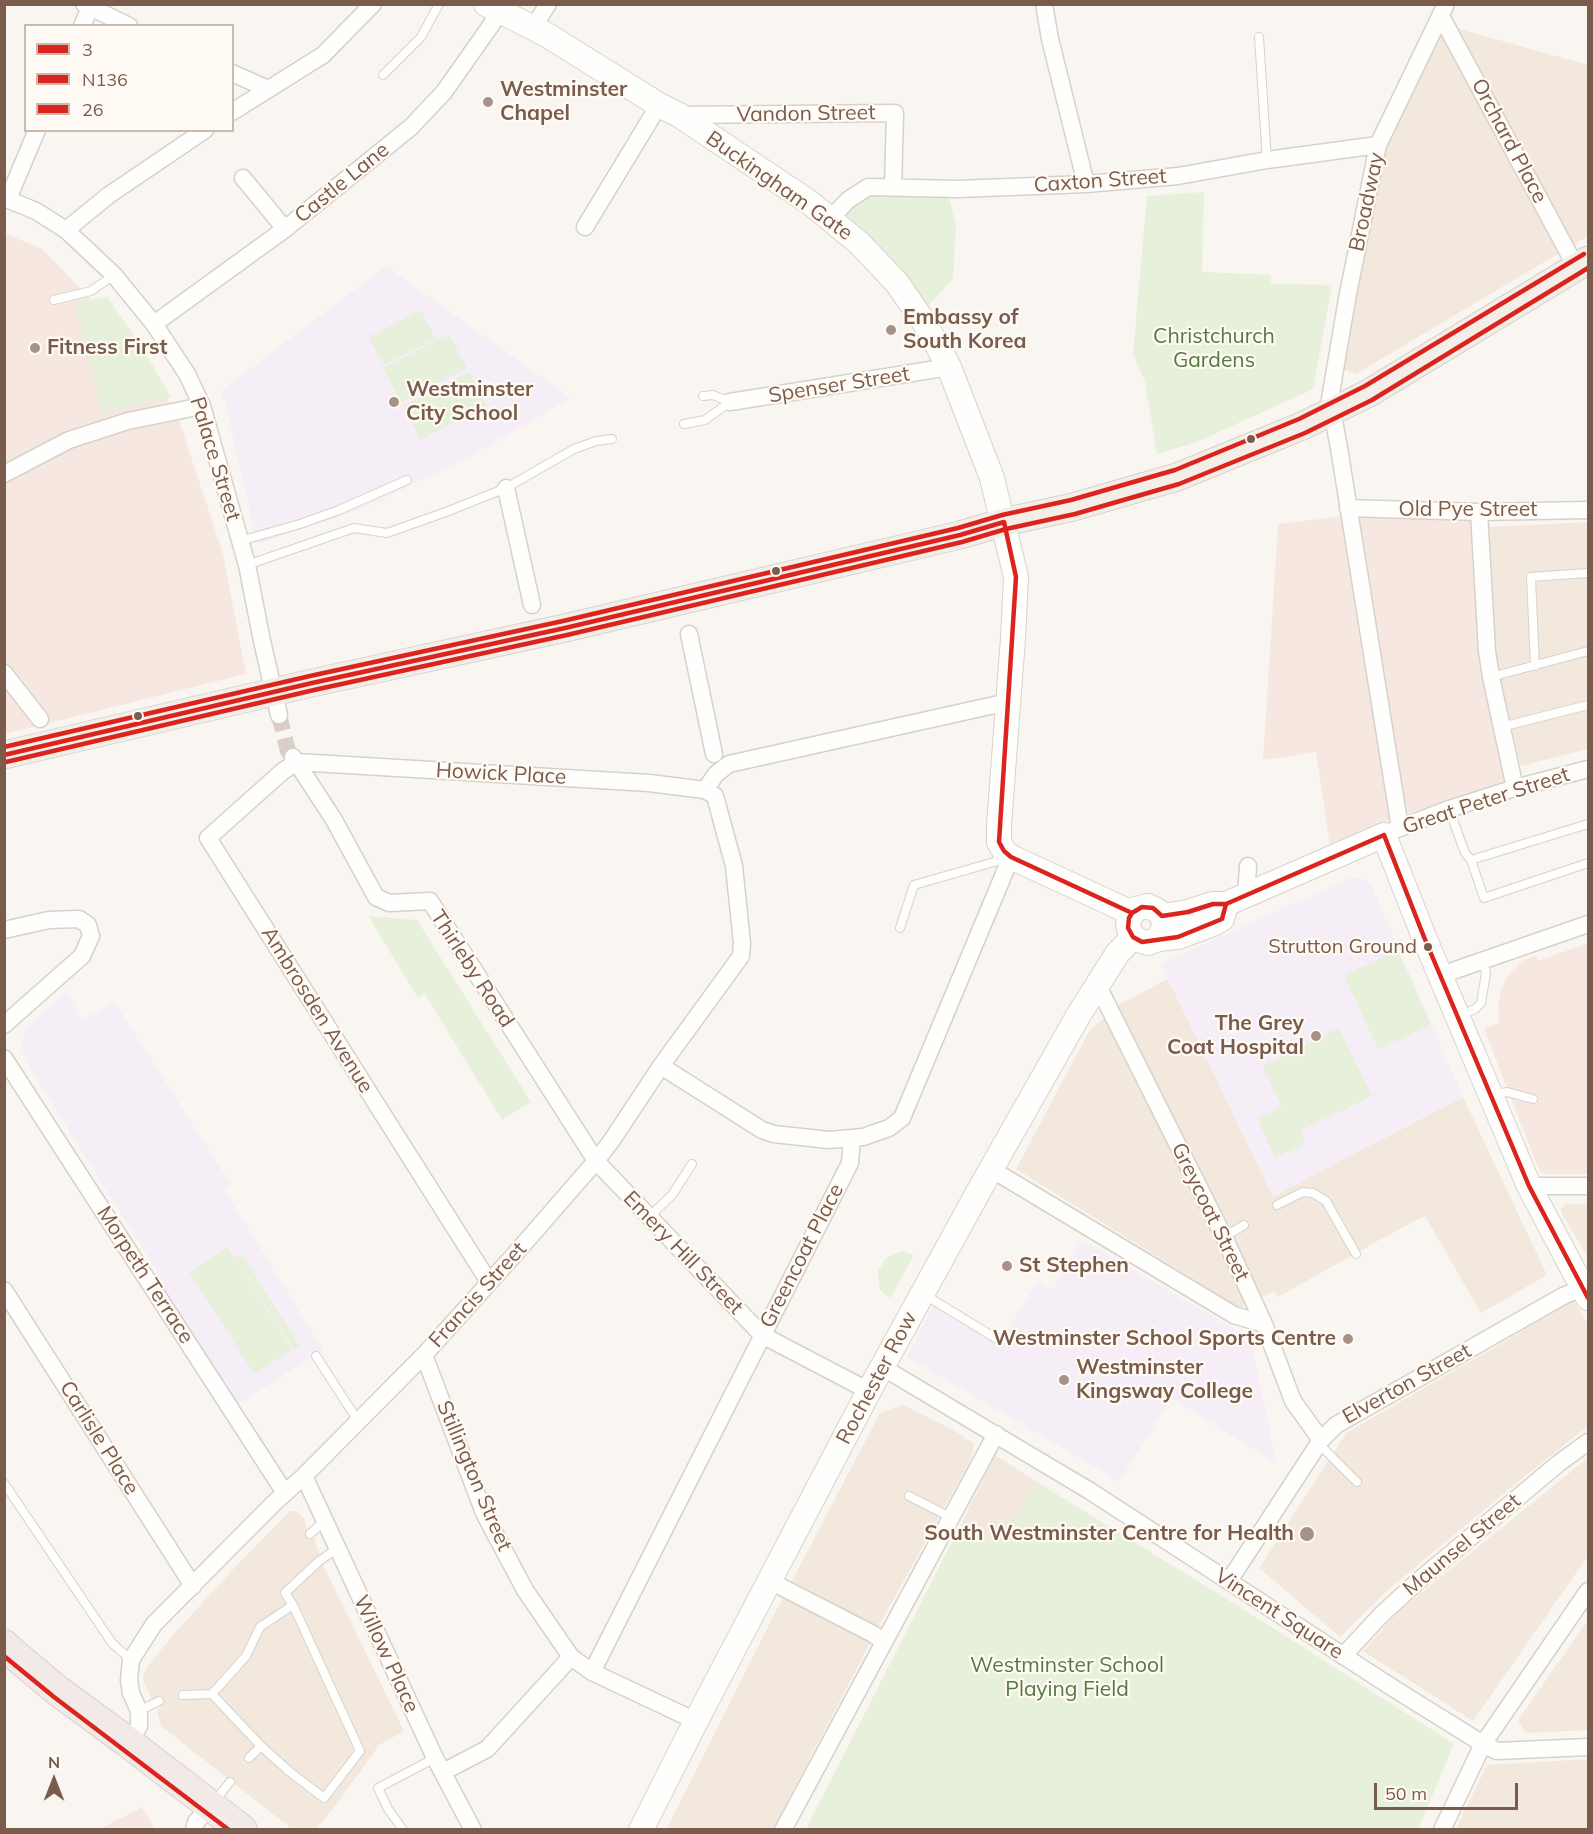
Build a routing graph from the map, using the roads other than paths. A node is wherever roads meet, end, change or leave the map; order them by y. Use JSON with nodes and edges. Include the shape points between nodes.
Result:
{"nodes":[{"id":1,"x":373,"y":4,"type":"edge"},
{"id":2,"x":439,"y":4,"type":"edge"},
{"id":3,"x":548,"y":4,"type":"edge"},
{"id":4,"x":1044,"y":4,"type":"edge"},
{"id":5,"x":87,"y":6,"type":"edge"},
{"id":6,"x":494,"y":8,"type":"edge"},
{"id":7,"x":1444,"y":10,"type":"edge"},
{"id":8,"x":82,"y":24,"type":"edge"},
{"id":9,"x":125,"y":24,"type":"edge"},
{"id":10,"x":533,"y":28,"type":"junction"},
{"id":11,"x":1259,"y":37,"type":"dead end"},
{"id":12,"x":234,"y":75,"type":"edge"},
{"id":13,"x":383,"y":75,"type":"dead end"},
{"id":14,"x":268,"y":89,"type":"junction"},
{"id":15,"x":669,"y":110,"type":"junction"},
{"id":16,"x":234,"y":111,"type":"edge"},
{"id":17,"x":36,"y":132,"type":"edge"},
{"id":18,"x":202,"y":132,"type":"edge"},
{"id":19,"x":1378,"y":145,"type":"junction"},
{"id":20,"x":1267,"y":160,"type":"junction"},
{"id":21,"x":243,"y":178,"type":"dead end"},
{"id":22,"x":1086,"y":184,"type":"junction"},
{"id":23,"x":893,"y":188,"type":"junction"},
{"id":24,"x":6,"y":198,"type":"edge"},
{"id":25,"x":831,"y":218,"type":"junction"},
{"id":26,"x":585,"y":227,"type":"dead end"},
{"id":27,"x":285,"y":229,"type":"junction"},
{"id":28,"x":66,"y":230,"type":"junction"},
{"id":29,"x":1582,"y":264,"type":"edge"},
{"id":30,"x":114,"y":275,"type":"junction"},
{"id":31,"x":54,"y":300,"type":"dead end"},
{"id":32,"x":154,"y":324,"type":"junction"},
{"id":33,"x":949,"y":367,"type":"junction"},
{"id":34,"x":703,"y":396,"type":"dead end"},
{"id":35,"x":730,"y":402,"type":"junction"},
{"id":36,"x":202,"y":406,"type":"junction"},
{"id":37,"x":1332,"y":411,"type":"junction"},
{"id":38,"x":684,"y":424,"type":"dead end"},
{"id":39,"x":612,"y":439,"type":"dead end"},
{"id":40,"x":4,"y":474,"type":"edge"},
{"id":41,"x":407,"y":480,"type":"dead end"},
{"id":42,"x":506,"y":488,"type":"junction"},
{"id":43,"x":1348,"y":508,"type":"junction"},
{"id":44,"x":1588,"y":510,"type":"edge"},
{"id":45,"x":1479,"y":512,"type":"junction"},
{"id":46,"x":1004,"y":522,"type":"junction"},
{"id":47,"x":240,"y":541,"type":"junction"},
{"id":48,"x":247,"y":565,"type":"junction"},
{"id":49,"x":1588,"y":573,"type":"edge"},
{"id":50,"x":532,"y":605,"type":"dead end"},
{"id":51,"x":689,"y":634,"type":"dead end"},
{"id":52,"x":1588,"y":651,"type":"edge"},
{"id":53,"x":1535,"y":666,"type":"junction"},
{"id":54,"x":4,"y":673,"type":"edge"},
{"id":55,"x":1491,"y":677,"type":"junction"},
{"id":56,"x":1008,"y":702,"type":"junction"},
{"id":57,"x":276,"y":703,"type":"junction"},
{"id":58,"x":1588,"y":705,"type":"edge"},
{"id":59,"x":40,"y":719,"type":"dead end"},
{"id":60,"x":1501,"y":727,"type":"junction"},
{"id":61,"x":714,"y":754,"type":"dead end"},
{"id":62,"x":4,"y":755,"type":"edge"},
{"id":63,"x":294,"y":758,"type":"junction"},
{"id":64,"x":1588,"y":769,"type":"edge"},
{"id":65,"x":1515,"y":788,"type":"junction"},
{"id":66,"x":710,"y":793,"type":"junction"},
{"id":67,"x":1449,"y":809,"type":"junction"},
{"id":68,"x":1588,"y":824,"type":"edge"},
{"id":69,"x":1392,"y":831,"type":"junction"},
{"id":70,"x":1011,"y":857,"type":"junction"},
{"id":71,"x":1471,"y":860,"type":"junction"},
{"id":72,"x":1588,"y":863,"type":"edge"},
{"id":73,"x":1248,"y":866,"type":"dead end"},
{"id":74,"x":1236,"y":900,"type":"junction"},
{"id":75,"x":1132,"y":913,"type":"junction"},
{"id":76,"x":1588,"y":924,"type":"edge"},
{"id":77,"x":1160,"y":927,"type":"junction"},
{"id":78,"x":900,"y":928,"type":"dead end"},
{"id":79,"x":4,"y":930,"type":"edge"},
{"id":80,"x":1133,"y":937,"type":"junction"},
{"id":81,"x":1484,"y":961,"type":"junction"},
{"id":82,"x":1441,"y":975,"type":"junction"},
{"id":83,"x":1097,"y":984,"type":"junction"},
{"id":84,"x":1458,"y":1017,"type":"junction"},
{"id":85,"x":4,"y":1025,"type":"edge"},
{"id":86,"x":4,"y":1058,"type":"edge"},
{"id":87,"x":661,"y":1066,"type":"junction"},
{"id":88,"x":1490,"y":1096,"type":"junction"},
{"id":89,"x":1533,"y":1099,"type":"dead end"},
{"id":90,"x":852,"y":1138,"type":"junction"},
{"id":91,"x":596,"y":1161,"type":"junction"},
{"id":92,"x":692,"y":1164,"type":"dead end"},
{"id":93,"x":991,"y":1169,"type":"junction"},
{"id":94,"x":1529,"y":1186,"type":"junction"},
{"id":95,"x":1588,"y":1186,"type":"edge"},
{"id":96,"x":1277,"y":1205,"type":"dead end"},
{"id":97,"x":649,"y":1217,"type":"junction"},
{"id":98,"x":1244,"y":1225,"type":"dead end"},
{"id":99,"x":1224,"y":1237,"type":"junction"},
{"id":100,"x":1356,"y":1254,"type":"dead end"},
{"id":101,"x":489,"y":1282,"type":"junction"},
{"id":102,"x":4,"y":1290,"type":"edge"},
{"id":103,"x":922,"y":1293,"type":"junction"},
{"id":104,"x":1585,"y":1293,"type":"edge"},
{"id":105,"x":1264,"y":1324,"type":"junction"},
{"id":106,"x":762,"y":1335,"type":"junction"},
{"id":107,"x":997,"y":1339,"type":"dead end"},
{"id":108,"x":424,"y":1355,"type":"junction"},
{"id":109,"x":316,"y":1356,"type":"dead end"},
{"id":110,"x":882,"y":1367,"type":"junction"},
{"id":111,"x":869,"y":1391,"type":"junction"},
{"id":112,"x":358,"y":1421,"type":"junction"},
{"id":113,"x":996,"y":1434,"type":"junction"},
{"id":114,"x":1320,"y":1442,"type":"junction"},
{"id":115,"x":1588,"y":1442,"type":"edge"},
{"id":116,"x":304,"y":1476,"type":"junction"},
{"id":117,"x":1357,"y":1482,"type":"dead end"},
{"id":118,"x":4,"y":1483,"type":"edge"},
{"id":119,"x":285,"y":1493,"type":"junction"},
{"id":120,"x":909,"y":1496,"type":"dead end"},
{"id":121,"x":950,"y":1517,"type":"junction"},
{"id":122,"x":325,"y":1520,"type":"junction"},
{"id":123,"x":310,"y":1534,"type":"dead end"},
{"id":124,"x":338,"y":1548,"type":"junction"},
{"id":125,"x":770,"y":1581,"type":"junction"},
{"id":126,"x":1229,"y":1581,"type":"junction"},
{"id":127,"x":192,"y":1586,"type":"junction"},
{"id":128,"x":1588,"y":1591,"type":"edge"},
{"id":129,"x":293,"y":1605,"type":"junction"},
{"id":130,"x":884,"y":1641,"type":"junction"},
{"id":131,"x":4,"y":1645,"type":"edge"},
{"id":132,"x":1343,"y":1656,"type":"junction"},
{"id":133,"x":571,"y":1657,"type":"junction"},
{"id":134,"x":131,"y":1660,"type":"junction"},
{"id":135,"x":592,"y":1672,"type":"junction"},
{"id":136,"x":212,"y":1694,"type":"junction"},
{"id":137,"x":183,"y":1695,"type":"dead end"},
{"id":138,"x":159,"y":1701,"type":"dead end"},
{"id":139,"x":139,"y":1711,"type":"junction"},
{"id":140,"x":696,"y":1721,"type":"junction"},
{"id":141,"x":129,"y":1743,"type":"junction"},
{"id":142,"x":1483,"y":1744,"type":"junction"},
{"id":143,"x":261,"y":1746,"type":"junction"},
{"id":144,"x":1588,"y":1747,"type":"edge"},
{"id":145,"x":249,"y":1758,"type":"dead end"},
{"id":146,"x":439,"y":1765,"type":"junction"},
{"id":147,"x":230,"y":1782,"type":"dead end"},
{"id":148,"x":202,"y":1818,"type":"edge"},
{"id":149,"x":242,"y":1830,"type":"edge"},
{"id":150,"x":403,"y":1830,"type":"edge"},
{"id":151,"x":473,"y":1830,"type":"edge"},
{"id":152,"x":641,"y":1830,"type":"edge"},
{"id":153,"x":783,"y":1830,"type":"edge"},
{"id":154,"x":1442,"y":1830,"type":"edge"}],
"edges":[{"from":1,"to":14,"type":"street","via":[[323,55]]},
{"from":2,"to":13,"type":"lane","via":[[421,38]]},
{"from":3,"to":10,"type":"street"},
{"from":4,"to":22,"type":"street"},
{"from":5,"to":8,"type":"street"},
{"from":5,"to":9,"type":"street"},
{"from":6,"to":10,"type":"main road","name":"Buckingham Gate"},
{"from":6,"to":27,"type":"street","name":"Castle Lane","via":[[444,92],[411,127]]},
{"from":7,"to":19,"type":"street","name":"Broadway"},
{"from":7,"to":29,"type":"street","name":"Orchard Place"},
{"from":10,"to":15,"type":"main road","name":"Buckingham Gate"},
{"from":11,"to":20,"type":"lane"},
{"from":12,"to":14,"type":"street"},
{"from":14,"to":16,"type":"street"},
{"from":15,"to":23,"type":"street","name":"Vandon Street","via":[[895,113]]},
{"from":15,"to":25,"type":"main road","name":"Buckingham Gate"},
{"from":15,"to":26,"type":"street"},
{"from":17,"to":24,"type":"street"},
{"from":18,"to":28,"type":"street","via":[[109,195]]},
{"from":19,"to":20,"type":"street","name":"Caxton Street"},
{"from":19,"to":37,"type":"street","name":"Broadway","via":[[1330,393]]},
{"from":20,"to":22,"type":"street","name":"Caxton Street","via":[[1178,176]]},
{"from":21,"to":27,"type":"street"},
{"from":22,"to":23,"type":"street","name":"Caxton Street"},
{"from":23,"to":25,"type":"street","name":"Caxton Street","via":[[868,187]]},
{"from":24,"to":28,"type":"street","name":"Palace Street"},
{"from":25,"to":33,"type":"main road","name":"Buckingham Gate","via":[[897,283]]},
{"from":27,"to":32,"type":"street","name":"Castle Lane"},
{"from":28,"to":30,"type":"street","name":"Palace Street"},
{"from":29,"to":37,"type":"main road","via":[[1369,393]]},
{"from":30,"to":31,"type":"lane","via":[[91,291]]},
{"from":30,"to":32,"type":"street","name":"Palace Street"},
{"from":32,"to":36,"type":"street","name":"Palace Street","via":[[187,374]]},
{"from":33,"to":35,"type":"street","name":"Spenser Street"},
{"from":33,"to":46,"type":"main road","name":"Buckingham Gate","via":[[992,478]]},
{"from":34,"to":35,"type":"lane","via":[[713,395]]},
{"from":35,"to":38,"type":"lane","via":[[705,420]]},
{"from":36,"to":40,"type":"street","via":[[128,420],[69,440]]},
{"from":36,"to":47,"type":"street","name":"Palace Street"},
{"from":37,"to":43,"type":"street"},
{"from":37,"to":46,"type":"main road","via":[[1177,477]]},
{"from":39,"to":42,"type":"lane","via":[[574,449]]},
{"from":41,"to":47,"type":"lane","via":[[339,510]]},
{"from":42,"to":48,"type":"lane","via":[[387,533],[354,528]]},
{"from":42,"to":50,"type":"street"},
{"from":43,"to":45,"type":"street","name":"Old Pye Street"},
{"from":43,"to":69,"type":"street","via":[[1394,795]]},
{"from":44,"to":45,"type":"street","name":"Old Pye Street"},
{"from":45,"to":55,"type":"street"},
{"from":46,"to":56,"type":"main road","name":"Buckingham Gate","via":[[1016,577]]},
{"from":46,"to":57,"type":"main road","via":[[576,625]]},
{"from":47,"to":48,"type":"street","name":"Palace Street"},
{"from":48,"to":57,"type":"street","name":"Palace Street"},
{"from":49,"to":53,"type":"lane","via":[[1531,577]]},
{"from":51,"to":61,"type":"street"},
{"from":52,"to":53,"type":"lane"},
{"from":53,"to":55,"type":"lane"},
{"from":54,"to":59,"type":"street"},
{"from":55,"to":60,"type":"street"},
{"from":56,"to":66,"type":"street","via":[[729,764],[716,774]]},
{"from":56,"to":70,"type":"main road","name":"Buckingham Gate","via":[[999,838]]},
{"from":57,"to":62,"type":"main road"},
{"from":58,"to":60,"type":"lane"},
{"from":60,"to":65,"type":"street"},
{"from":63,"to":66,"type":"street","name":"Howick Place","via":[[649,783]]},
{"from":63,"to":91,"type":"street","name":"Thirleby Road","via":[[376,897],[389,903],[430,902]]},
{"from":63,"to":101,"type":"street","name":"Ambrosden Avenue","via":[[208,838]]},
{"from":64,"to":65,"type":"street","name":"Great Peter Street"},
{"from":65,"to":67,"type":"street","name":"Great Peter Street"},
{"from":66,"to":87,"type":"street","name":"Francis Street","via":[[734,866],[741,957]]},
{"from":67,"to":69,"type":"street","name":"Great Peter Street"},
{"from":67,"to":71,"type":"lane"},
{"from":68,"to":71,"type":"lane"},
{"from":69,"to":74,"type":"main road"},
{"from":69,"to":82,"type":"main road","via":[[1424,937]]},
{"from":70,"to":75,"type":"main road"},
{"from":70,"to":78,"type":"lane","via":[[914,885]]},
{"from":70,"to":90,"type":"street","via":[[902,1118],[872,1135]]},
{"from":71,"to":72,"type":"lane","via":[[1484,898]]},
{"from":73,"to":74,"type":"street"},
{"from":74,"to":77,"type":"main road","via":[[1222,919],[1178,937]]},
{"from":75,"to":77,"type":"main road","via":[[1148,906],[1158,911]]},
{"from":75,"to":80,"type":"main road","via":[[1128,928]]},
{"from":76,"to":81,"type":"street"},
{"from":77,"to":80,"type":"main road","via":[[1148,943]]},
{"from":79,"to":85,"type":"street","via":[[49,920],[79,919],[88,925],[91,936],[82,956]]},
{"from":80,"to":83,"type":"main road","name":"Rochester Row"},
{"from":81,"to":82,"type":"street"},
{"from":81,"to":84,"type":"lane","via":[[1481,1002]]},
{"from":82,"to":84,"type":"main road"},
{"from":83,"to":93,"type":"main road","name":"Rochester Row"},
{"from":83,"to":99,"type":"street","name":"Greycoat Street"},
{"from":84,"to":88,"type":"main road"},
{"from":86,"to":119,"type":"street","name":"Morpeth Terrace"},
{"from":87,"to":90,"type":"street","via":[[762,1130],[829,1140]]},
{"from":87,"to":91,"type":"street","name":"Francis Street"},
{"from":88,"to":89,"type":"lane","via":[[1507,1092]]},
{"from":88,"to":94,"type":"main road"},
{"from":90,"to":106,"type":"street","name":"Greencoat Place","via":[[850,1163]]},
{"from":91,"to":97,"type":"street","name":"Emery Hill Street"},
{"from":91,"to":101,"type":"street","name":"Francis Street"},
{"from":92,"to":97,"type":"lane","via":[[672,1195]]},
{"from":93,"to":103,"type":"main road","name":"Rochester Row"},
{"from":93,"to":105,"type":"street","via":[[1234,1315]]},
{"from":94,"to":95,"type":"street"},
{"from":94,"to":104,"type":"main road"},
{"from":96,"to":100,"type":"lane","via":[[1303,1192],[1326,1201]]},
{"from":97,"to":106,"type":"street","name":"Emery Hill Street"},
{"from":98,"to":99,"type":"lane"},
{"from":99,"to":105,"type":"street","name":"Greycoat Street"},
{"from":101,"to":108,"type":"street","name":"Francis Street"},
{"from":102,"to":127,"type":"street","name":"Carlisle Place"},
{"from":103,"to":107,"type":"lane"},
{"from":103,"to":110,"type":"main road","name":"Rochester Row"},
{"from":104,"to":114,"type":"street","name":"Elverton Street","via":[[1563,1296],[1336,1425]]},
{"from":105,"to":114,"type":"street","name":"Greycoat Street","via":[[1293,1401]]},
{"from":106,"to":111,"type":"street","name":"Emery Hill Street"},
{"from":106,"to":135,"type":"street","name":"Greencoat Place"},
{"from":108,"to":112,"type":"street","name":"Francis Street"},
{"from":108,"to":133,"type":"street","name":"Stillington Street","via":[[484,1513],[525,1590]]},
{"from":109,"to":112,"type":"lane"},
{"from":110,"to":111,"type":"main road","name":"Rochester Row"},
{"from":110,"to":113,"type":"street","name":"Vincent Square"},
{"from":111,"to":125,"type":"main road","name":"Rochester Row"},
{"from":112,"to":116,"type":"street","name":"Francis Street"},
{"from":113,"to":121,"type":"street"},
{"from":113,"to":126,"type":"street","name":"Vincent Square"},
{"from":114,"to":117,"type":"lane"},
{"from":114,"to":126,"type":"street","name":"Elverton Street"},
{"from":115,"to":132,"type":"street","name":"Maunsel Street","via":[[1417,1582]]},
{"from":116,"to":119,"type":"street","name":"Francis Street"},
{"from":116,"to":122,"type":"street","name":"Willow Place"},
{"from":118,"to":134,"type":"lane","via":[[112,1643]]},
{"from":119,"to":127,"type":"street","name":"Francis Street"},
{"from":120,"to":121,"type":"lane"},
{"from":121,"to":130,"type":"street"},
{"from":122,"to":123,"type":"lane"},
{"from":122,"to":124,"type":"street","name":"Willow Place"},
{"from":124,"to":129,"type":"lane","via":[[285,1593]]},
{"from":124,"to":146,"type":"street","name":"Willow Place"},
{"from":125,"to":130,"type":"street"},
{"from":125,"to":140,"type":"main road","name":"Rochester Row"},
{"from":126,"to":132,"type":"street","name":"Vincent Square"},
{"from":127,"to":134,"type":"street","name":"Francis Street","via":[[154,1624]]},
{"from":128,"to":142,"type":"street"},
{"from":129,"to":136,"type":"lane","via":[[260,1627],[246,1656]]},
{"from":129,"to":143,"type":"lane","via":[[360,1751],[324,1798]]},
{"from":130,"to":153,"type":"street"},
{"from":131,"to":141,"type":"highway"},
{"from":132,"to":142,"type":"street","name":"Vincent Square"},
{"from":133,"to":135,"type":"street","name":"Stillington Street"},
{"from":133,"to":146,"type":"street","via":[[487,1749]]},
{"from":134,"to":139,"type":"street","via":[[131,1693]]},
{"from":135,"to":140,"type":"street","name":"Stillington Street"},
{"from":136,"to":137,"type":"lane"},
{"from":136,"to":143,"type":"lane"},
{"from":138,"to":139,"type":"lane"},
{"from":139,"to":141,"type":"street","via":[[139,1726]]},
{"from":140,"to":152,"type":"main road","name":"Rochester Row"},
{"from":141,"to":148,"type":"highway"},
{"from":142,"to":144,"type":"street","name":"Vincent Square","via":[[1497,1751]]},
{"from":142,"to":154,"type":"street"},
{"from":143,"to":145,"type":"lane"},
{"from":146,"to":150,"type":"lane","via":[[378,1788]]},
{"from":146,"to":151,"type":"street","name":"Willow Place"},
{"from":147,"to":148,"type":"lane"},
{"from":148,"to":149,"type":"highway"}]}
